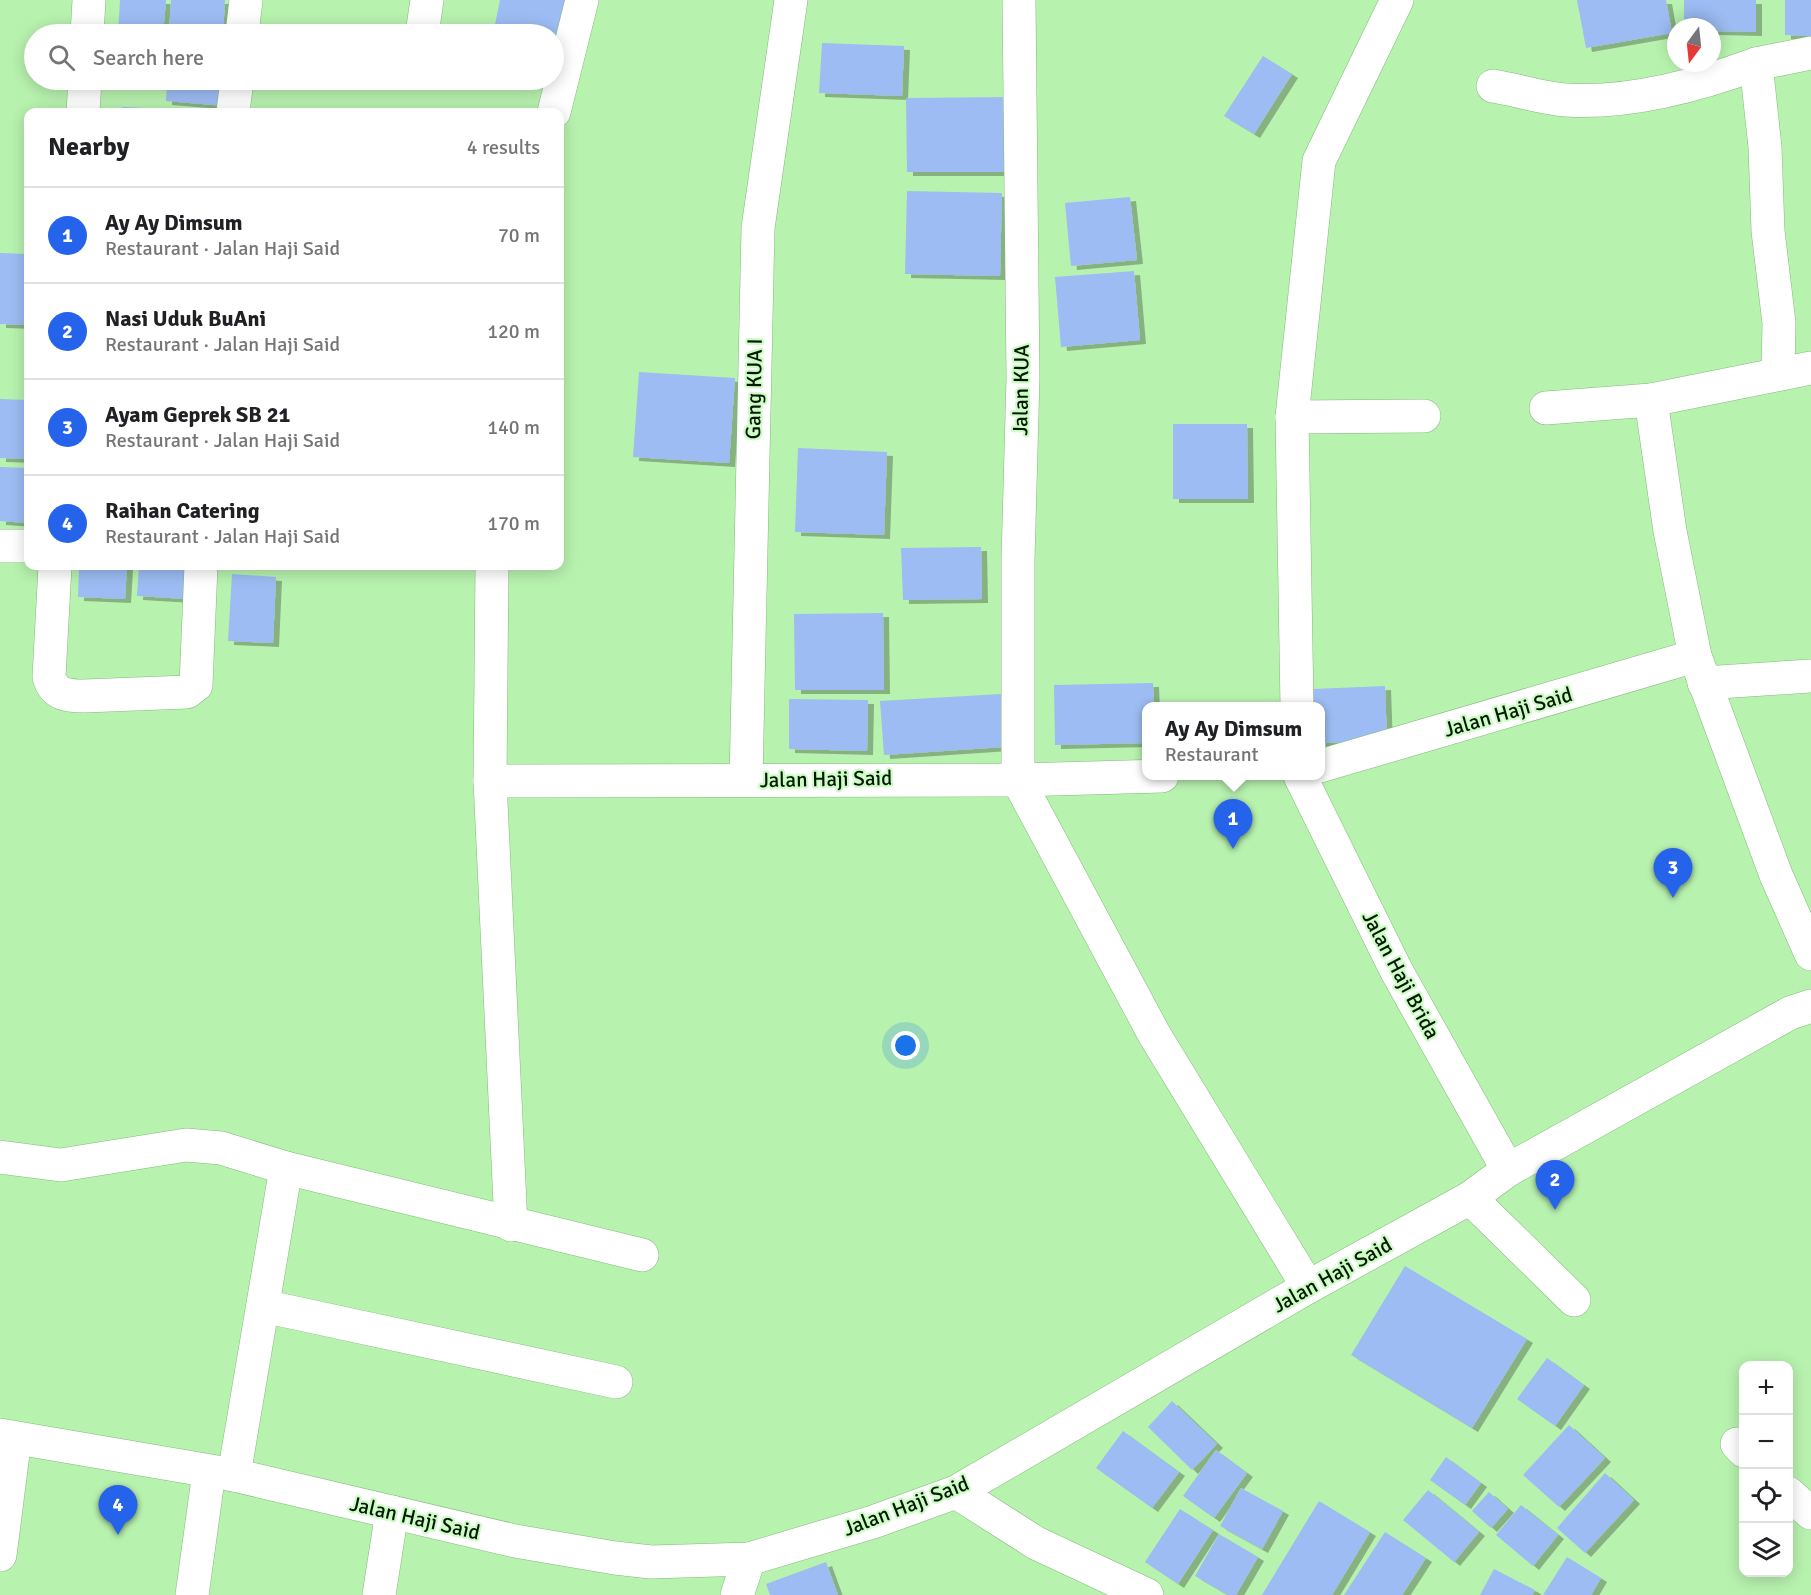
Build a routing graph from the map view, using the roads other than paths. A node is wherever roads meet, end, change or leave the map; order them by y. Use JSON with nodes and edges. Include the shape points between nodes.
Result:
{"nodes":[{"id":1,"x":89,"y":0,"type":"edge"},
{"id":2,"x":246,"y":0,"type":"edge"},
{"id":3,"x":427,"y":0,"type":"edge"},
{"id":4,"x":582,"y":0,"type":"edge"},
{"id":5,"x":791,"y":0,"type":"edge"},
{"id":6,"x":1019,"y":0,"type":"edge"},
{"id":7,"x":1397,"y":0,"type":"edge"},
{"id":8,"x":88,"y":24,"type":"edge"},
{"id":9,"x":243,"y":24,"type":"edge"},
{"id":10,"x":423,"y":24,"type":"edge"},
{"id":11,"x":1811,"y":53,"type":"edge"},
{"id":12,"x":564,"y":54,"type":"edge"},
{"id":13,"x":1756,"y":64,"type":"junction"},
{"id":14,"x":1493,"y":86,"type":"dead end"},
{"id":15,"x":84,"y":90,"type":"edge"},
{"id":16,"x":236,"y":90,"type":"edge"},
{"id":17,"x":557,"y":90,"type":"edge"},
{"id":18,"x":82,"y":108,"type":"edge"},
{"id":19,"x":234,"y":108,"type":"edge"},
{"id":20,"x":554,"y":108,"type":"edge"},
{"id":21,"x":1811,"y":368,"type":"edge"},
{"id":22,"x":1778,"y":373,"type":"junction"},
{"id":23,"x":1651,"y":400,"type":"junction"},
{"id":24,"x":1546,"y":408,"type":"dead end"},
{"id":25,"x":1424,"y":416,"type":"dead end"},
{"id":26,"x":1292,"y":417,"type":"junction"},
{"id":27,"x":0,"y":546,"type":"edge"},
{"id":28,"x":24,"y":546,"type":"edge"},
{"id":29,"x":55,"y":570,"type":"edge"},
{"id":30,"x":201,"y":570,"type":"edge"},
{"id":31,"x":492,"y":570,"type":"edge"},
{"id":32,"x":1699,"y":670,"type":"junction"},
{"id":33,"x":1811,"y":676,"type":"edge"},
{"id":34,"x":1297,"y":702,"type":"edge"},
{"id":35,"x":1325,"y":765,"type":"edge"},
{"id":36,"x":1142,"y":777,"type":"edge"},
{"id":37,"x":746,"y":780,"type":"junction"},
{"id":38,"x":1018,"y":780,"type":"junction"},
{"id":39,"x":1302,"y":780,"type":"edge"},
{"id":40,"x":490,"y":781,"type":"junction"},
{"id":41,"x":1811,"y":954,"type":"edge"},
{"id":42,"x":1811,"y":1006,"type":"edge"},
{"id":43,"x":0,"y":1157,"type":"edge"},
{"id":44,"x":286,"y":1168,"type":"junction"},
{"id":45,"x":1508,"y":1170,"type":"junction"},
{"id":46,"x":1470,"y":1198,"type":"junction"},
{"id":47,"x":511,"y":1225,"type":"junction"},
{"id":48,"x":642,"y":1255,"type":"dead end"},
{"id":49,"x":1308,"y":1287,"type":"junction"},
{"id":50,"x":1575,"y":1300,"type":"dead end"},
{"id":51,"x":263,"y":1306,"type":"junction"},
{"id":52,"x":616,"y":1382,"type":"dead end"},
{"id":53,"x":8,"y":1437,"type":"edge"},
{"id":54,"x":222,"y":1474,"type":"junction"},
{"id":55,"x":956,"y":1492,"type":"junction"},
{"id":56,"x":1793,"y":1497,"type":"edge"},
{"id":57,"x":392,"y":1512,"type":"junction"},
{"id":58,"x":1811,"y":1514,"type":"edge"},
{"id":59,"x":0,"y":1555,"type":"edge"},
{"id":60,"x":749,"y":1559,"type":"junction"},
{"id":61,"x":192,"y":1595,"type":"edge"},
{"id":62,"x":379,"y":1595,"type":"edge"},
{"id":63,"x":737,"y":1595,"type":"edge"},
{"id":64,"x":1147,"y":1595,"type":"edge"}],
"edges":[{"from":1,"to":8,"type":"street"},
{"from":2,"to":9,"type":"street"},
{"from":3,"to":10,"type":"street"},
{"from":4,"to":12,"type":"street"},
{"from":5,"to":37,"type":"street","name":"Gang KUA I","via":[[758,228]]},
{"from":6,"to":38,"type":"street","name":"Jalan KUA","via":[[1023,378]]},
{"from":7,"to":26,"type":"street","via":[[1319,162]]},
{"from":11,"to":13,"type":"street"},
{"from":13,"to":14,"type":"street","via":[[1700,84],[1628,96],[1566,100]]},
{"from":13,"to":22,"type":"street","via":[[1779,323]]},
{"from":15,"to":18,"type":"street"},
{"from":16,"to":19,"type":"street"},
{"from":17,"to":20,"type":"street"},
{"from":21,"to":22,"type":"street"},
{"from":22,"to":23,"type":"street"},
{"from":23,"to":24,"type":"street"},
{"from":23,"to":32,"type":"street","via":[[1670,531]]},
{"from":25,"to":26,"type":"street"},
{"from":26,"to":34,"type":"street"},
{"from":27,"to":28,"type":"street"},
{"from":29,"to":30,"type":"street","via":[[49,678],[53,688],[68,696],[188,692],[198,681]]},
{"from":31,"to":40,"type":"street"},
{"from":32,"to":33,"type":"street","name":"Jalan Haji Said"},
{"from":32,"to":35,"type":"street","name":"Jalan Haji Said"},
{"from":32,"to":41,"type":"street","via":[[1776,875]]},
{"from":36,"to":38,"type":"street","name":"Jalan Haji Said"},
{"from":37,"to":38,"type":"street","name":"Jalan Haji Said"},
{"from":37,"to":40,"type":"street","name":"Jalan Haji Said"},
{"from":38,"to":49,"type":"street","via":[[1154,1034]]},
{"from":39,"to":45,"type":"street","name":"Jalan Haji Brida","via":[[1396,970]]},
{"from":40,"to":47,"type":"street"},
{"from":42,"to":45,"type":"street","name":"Jalan Haji Said","via":[[1790,1013]]},
{"from":43,"to":44,"type":"street","via":[[61,1165],[186,1145],[221,1148]]},
{"from":44,"to":47,"type":"street"},
{"from":44,"to":51,"type":"street"},
{"from":45,"to":46,"type":"street","name":"Jalan Haji Said"},
{"from":46,"to":49,"type":"street","name":"Jalan Haji Said"},
{"from":46,"to":50,"type":"street"},
{"from":47,"to":48,"type":"street"},
{"from":49,"to":55,"type":"street","name":"Jalan Haji Said"},
{"from":51,"to":52,"type":"street"},
{"from":51,"to":54,"type":"street"},
{"from":53,"to":54,"type":"street","name":"Jalan Haji Said"},
{"from":53,"to":59,"type":"street"},
{"from":54,"to":57,"type":"street","name":"Jalan Haji Said"},
{"from":54,"to":61,"type":"street"},
{"from":55,"to":60,"type":"street","name":"Jalan Haji Said"},
{"from":55,"to":64,"type":"street","via":[[1036,1543]]},
{"from":56,"to":58,"type":"street"},
{"from":57,"to":60,"type":"street","name":"Jalan Haji Said","via":[[515,1541],[615,1558],[651,1562]]},
{"from":57,"to":62,"type":"street"},
{"from":60,"to":63,"type":"street"}]}
